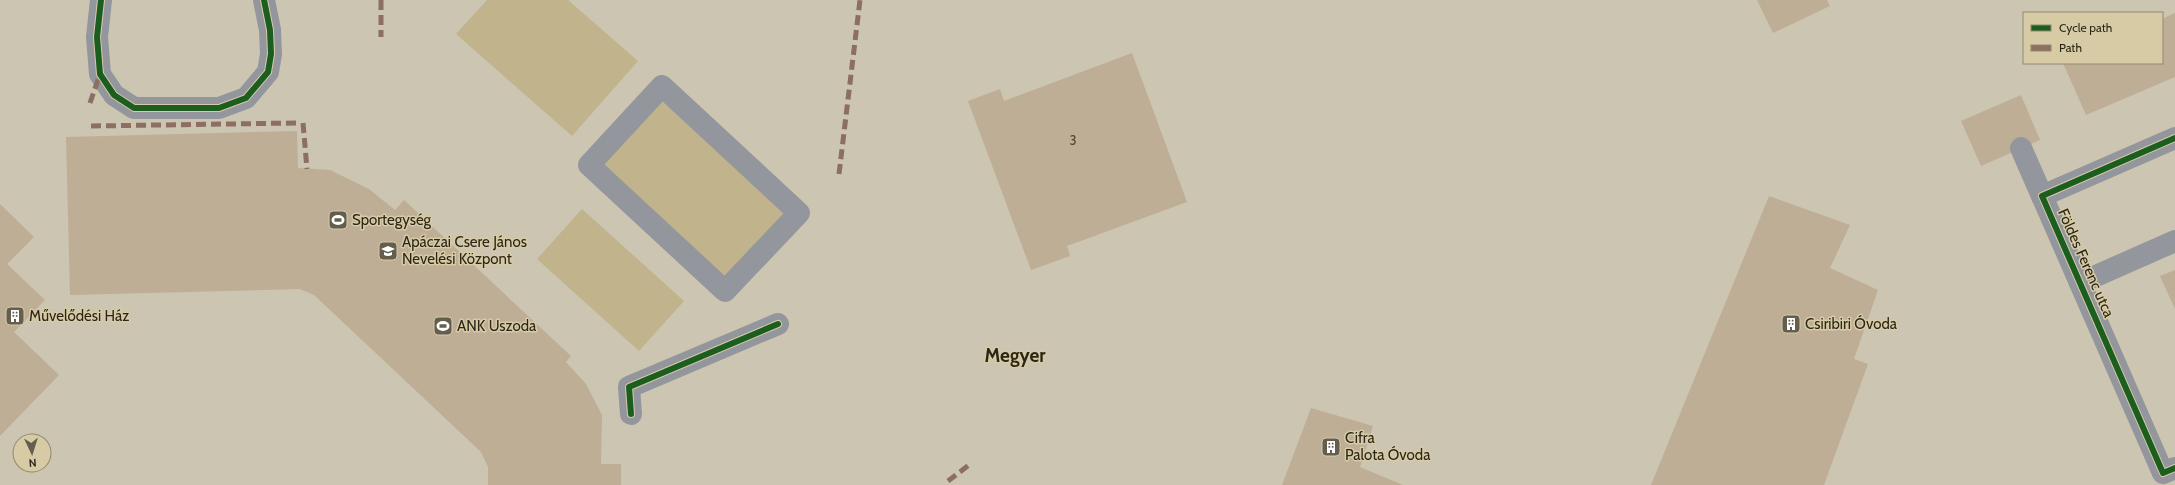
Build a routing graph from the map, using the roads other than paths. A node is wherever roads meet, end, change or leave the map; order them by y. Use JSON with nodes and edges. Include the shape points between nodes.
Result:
{"nodes":[{"id":1,"x":101,"y":0,"type":"edge"},
{"id":2,"x":264,"y":0,"type":"edge"},
{"id":3,"x":662,"y":86,"type":"joint"},
{"id":4,"x":2175,"y":138,"type":"edge"},
{"id":5,"x":2021,"y":148,"type":"dead end"},
{"id":6,"x":2042,"y":196,"type":"junction"},
{"id":7,"x":2175,"y":241,"type":"edge"},
{"id":8,"x":2080,"y":283,"type":"junction"},
{"id":9,"x":778,"y":324,"type":"dead end"},
{"id":10,"x":630,"y":414,"type":"dead end"},
{"id":11,"x":2169,"y":470,"type":"edge"}],
"edges":[{"from":1,"to":2,"type":"street","via":[[97,37],[100,74],[114,95],[134,108],[219,108],[246,98],[268,72],[270,30]]},
{"from":3,"to":3,"type":"street","via":[[799,213],[725,291],[589,165]]},
{"from":4,"to":6,"type":"street","name":"Földes Ferenc utca"},
{"from":5,"to":6,"type":"street"},
{"from":6,"to":8,"type":"street","name":"Földes Ferenc utca"},
{"from":7,"to":8,"type":"street","name":"Földes Ferenc utca"},
{"from":8,"to":11,"type":"street","name":"Földes Ferenc utca"},
{"from":9,"to":10,"type":"street","via":[[629,387]]}]}
